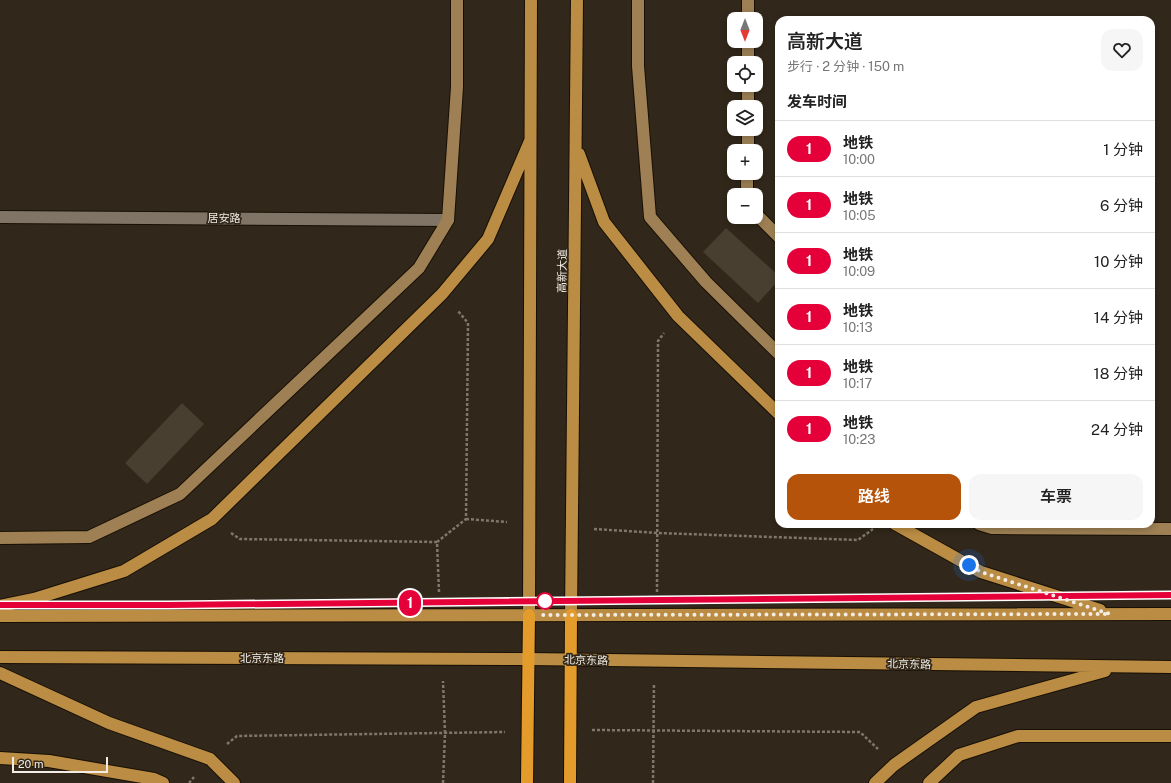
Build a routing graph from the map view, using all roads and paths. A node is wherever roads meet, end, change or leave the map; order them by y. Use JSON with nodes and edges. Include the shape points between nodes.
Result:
{"nodes":[{"id":1,"x":457,"y":0,"type":"edge"},
{"id":2,"x":531,"y":0,"type":"edge"},
{"id":3,"x":577,"y":0,"type":"edge"},
{"id":4,"x":638,"y":0,"type":"edge"},
{"id":5,"x":748,"y":0,"type":"edge"},
{"id":6,"x":748,"y":12,"type":"edge"},
{"id":7,"x":530,"y":141,"type":"junction"},
{"id":8,"x":576,"y":147,"type":"junction"},
{"id":9,"x":0,"y":217,"type":"edge"},
{"id":10,"x":448,"y":220,"type":"junction"},
{"id":11,"x":763,"y":221,"type":"edge"},
{"id":12,"x":775,"y":233,"type":"edge"},
{"id":13,"x":442,"y":294,"type":"junction"},
{"id":14,"x":678,"y":316,"type":"junction"},
{"id":15,"x":775,"y":350,"type":"edge"},
{"id":16,"x":775,"y":410,"type":"edge"},
{"id":17,"x":212,"y":519,"type":"junction"},
{"id":18,"x":466,"y":519,"type":"junction"},
{"id":19,"x":529,"y":524,"type":"junction"},
{"id":20,"x":572,"y":527,"type":"junction"},
{"id":21,"x":874,"y":528,"type":"dead end"},
{"id":22,"x":902,"y":528,"type":"edge"},
{"id":23,"x":1136,"y":528,"type":"edge"},
{"id":24,"x":1171,"y":529,"type":"edge"},
{"id":25,"x":658,"y":533,"type":"junction"},
{"id":26,"x":0,"y":538,"type":"edge"},
{"id":27,"x":437,"y":542,"type":"junction"},
{"id":28,"x":0,"y":606,"type":"edge"},
{"id":29,"x":656,"y":614,"type":"junction"},
{"id":30,"x":1110,"y":614,"type":"junction"},
{"id":31,"x":1171,"y":614,"type":"edge"},
{"id":32,"x":440,"y":615,"type":"junction"},
{"id":33,"x":529,"y":615,"type":"junction"},
{"id":34,"x":571,"y":615,"type":"junction"},
{"id":35,"x":0,"y":616,"type":"edge"},
{"id":36,"x":0,"y":657,"type":"edge"},
{"id":37,"x":442,"y":659,"type":"junction"},
{"id":38,"x":528,"y":659,"type":"junction"},
{"id":39,"x":571,"y":659,"type":"junction"},
{"id":40,"x":655,"y":660,"type":"junction"},
{"id":41,"x":1119,"y":667,"type":"junction"},
{"id":42,"x":1171,"y":667,"type":"edge"},
{"id":43,"x":0,"y":673,"type":"edge"},
{"id":44,"x":1171,"y":736,"type":"edge"},
{"id":45,"x":0,"y":758,"type":"edge"},
{"id":46,"x":163,"y":783,"type":"edge"},
{"id":47,"x":234,"y":783,"type":"edge"},
{"id":48,"x":443,"y":783,"type":"edge"},
{"id":49,"x":527,"y":783,"type":"edge"},
{"id":50,"x":570,"y":783,"type":"edge"},
{"id":51,"x":653,"y":783,"type":"edge"},
{"id":52,"x":875,"y":783,"type":"edge"},
{"id":53,"x":929,"y":783,"type":"edge"}],
"edges":[{"from":1,"to":10,"type":"main road","via":[[457,87]]},
{"from":2,"to":7,"type":"main road"},
{"from":3,"to":8,"type":"main road","name":"高新大道"},
{"from":4,"to":15,"type":"main road","via":[[638,66],[650,217],[706,282]]},
{"from":5,"to":6,"type":"main road"},
{"from":7,"to":13,"type":"main road","via":[[488,239]]},
{"from":7,"to":19,"type":"main road"},
{"from":8,"to":14,"type":"main road","via":[[604,222]]},
{"from":8,"to":20,"type":"main road","name":"高新大道"},
{"from":9,"to":10,"type":"street","name":"居安路"},
{"from":10,"to":26,"type":"main road","via":[[419,268],[180,494],[89,537]]},
{"from":11,"to":12,"type":"main road"},
{"from":13,"to":17,"type":"main road"},
{"from":13,"to":18,"type":"path","via":[[468,323]]},
{"from":14,"to":16,"type":"main road"},
{"from":14,"to":25,"type":"path","via":[[658,341]]},
{"from":17,"to":27,"type":"path","via":[[240,539]]},
{"from":17,"to":28,"type":"main road","via":[[124,571],[34,599]]},
{"from":18,"to":19,"type":"path"},
{"from":18,"to":27,"type":"path"},
{"from":19,"to":33,"type":"main road"},
{"from":20,"to":25,"type":"path"},
{"from":20,"to":34,"type":"main road","name":"高新大道"},
{"from":21,"to":25,"type":"path","via":[[858,540]]},
{"from":22,"to":30,"type":"main road","via":[[981,572]]},
{"from":23,"to":24,"type":"main road"},
{"from":25,"to":29,"type":"path"},
{"from":27,"to":32,"type":"path"},
{"from":29,"to":30,"type":"main road"},
{"from":29,"to":34,"type":"main road"},
{"from":30,"to":31,"type":"main road"},
{"from":32,"to":33,"type":"main road"},
{"from":32,"to":35,"type":"main road"},
{"from":33,"to":34,"type":"main road"},
{"from":33,"to":38,"type":"highway"},
{"from":34,"to":39,"type":"highway","name":"高新大道"},
{"from":36,"to":37,"type":"main road","name":"北京东路"},
{"from":37,"to":38,"type":"main road","name":"北京东路"},
{"from":37,"to":48,"type":"path","via":[[445,733]]},
{"from":38,"to":39,"type":"main road","name":"北京东路"},
{"from":38,"to":49,"type":"highway"},
{"from":39,"to":40,"type":"main road","name":"北京东路"},
{"from":39,"to":50,"type":"highway","name":"高新大道"},
{"from":40,"to":41,"type":"main road","name":"北京东路"},
{"from":40,"to":51,"type":"path"},
{"from":41,"to":42,"type":"main road","name":"北京东路"},
{"from":41,"to":52,"type":"main road","via":[[976,707],[894,765]]},
{"from":43,"to":47,"type":"main road","via":[[109,722],[210,759]]},
{"from":44,"to":53,"type":"main road","via":[[1018,736],[959,755]]},
{"from":45,"to":46,"type":"main road","via":[[49,761],[154,779]]}]}
